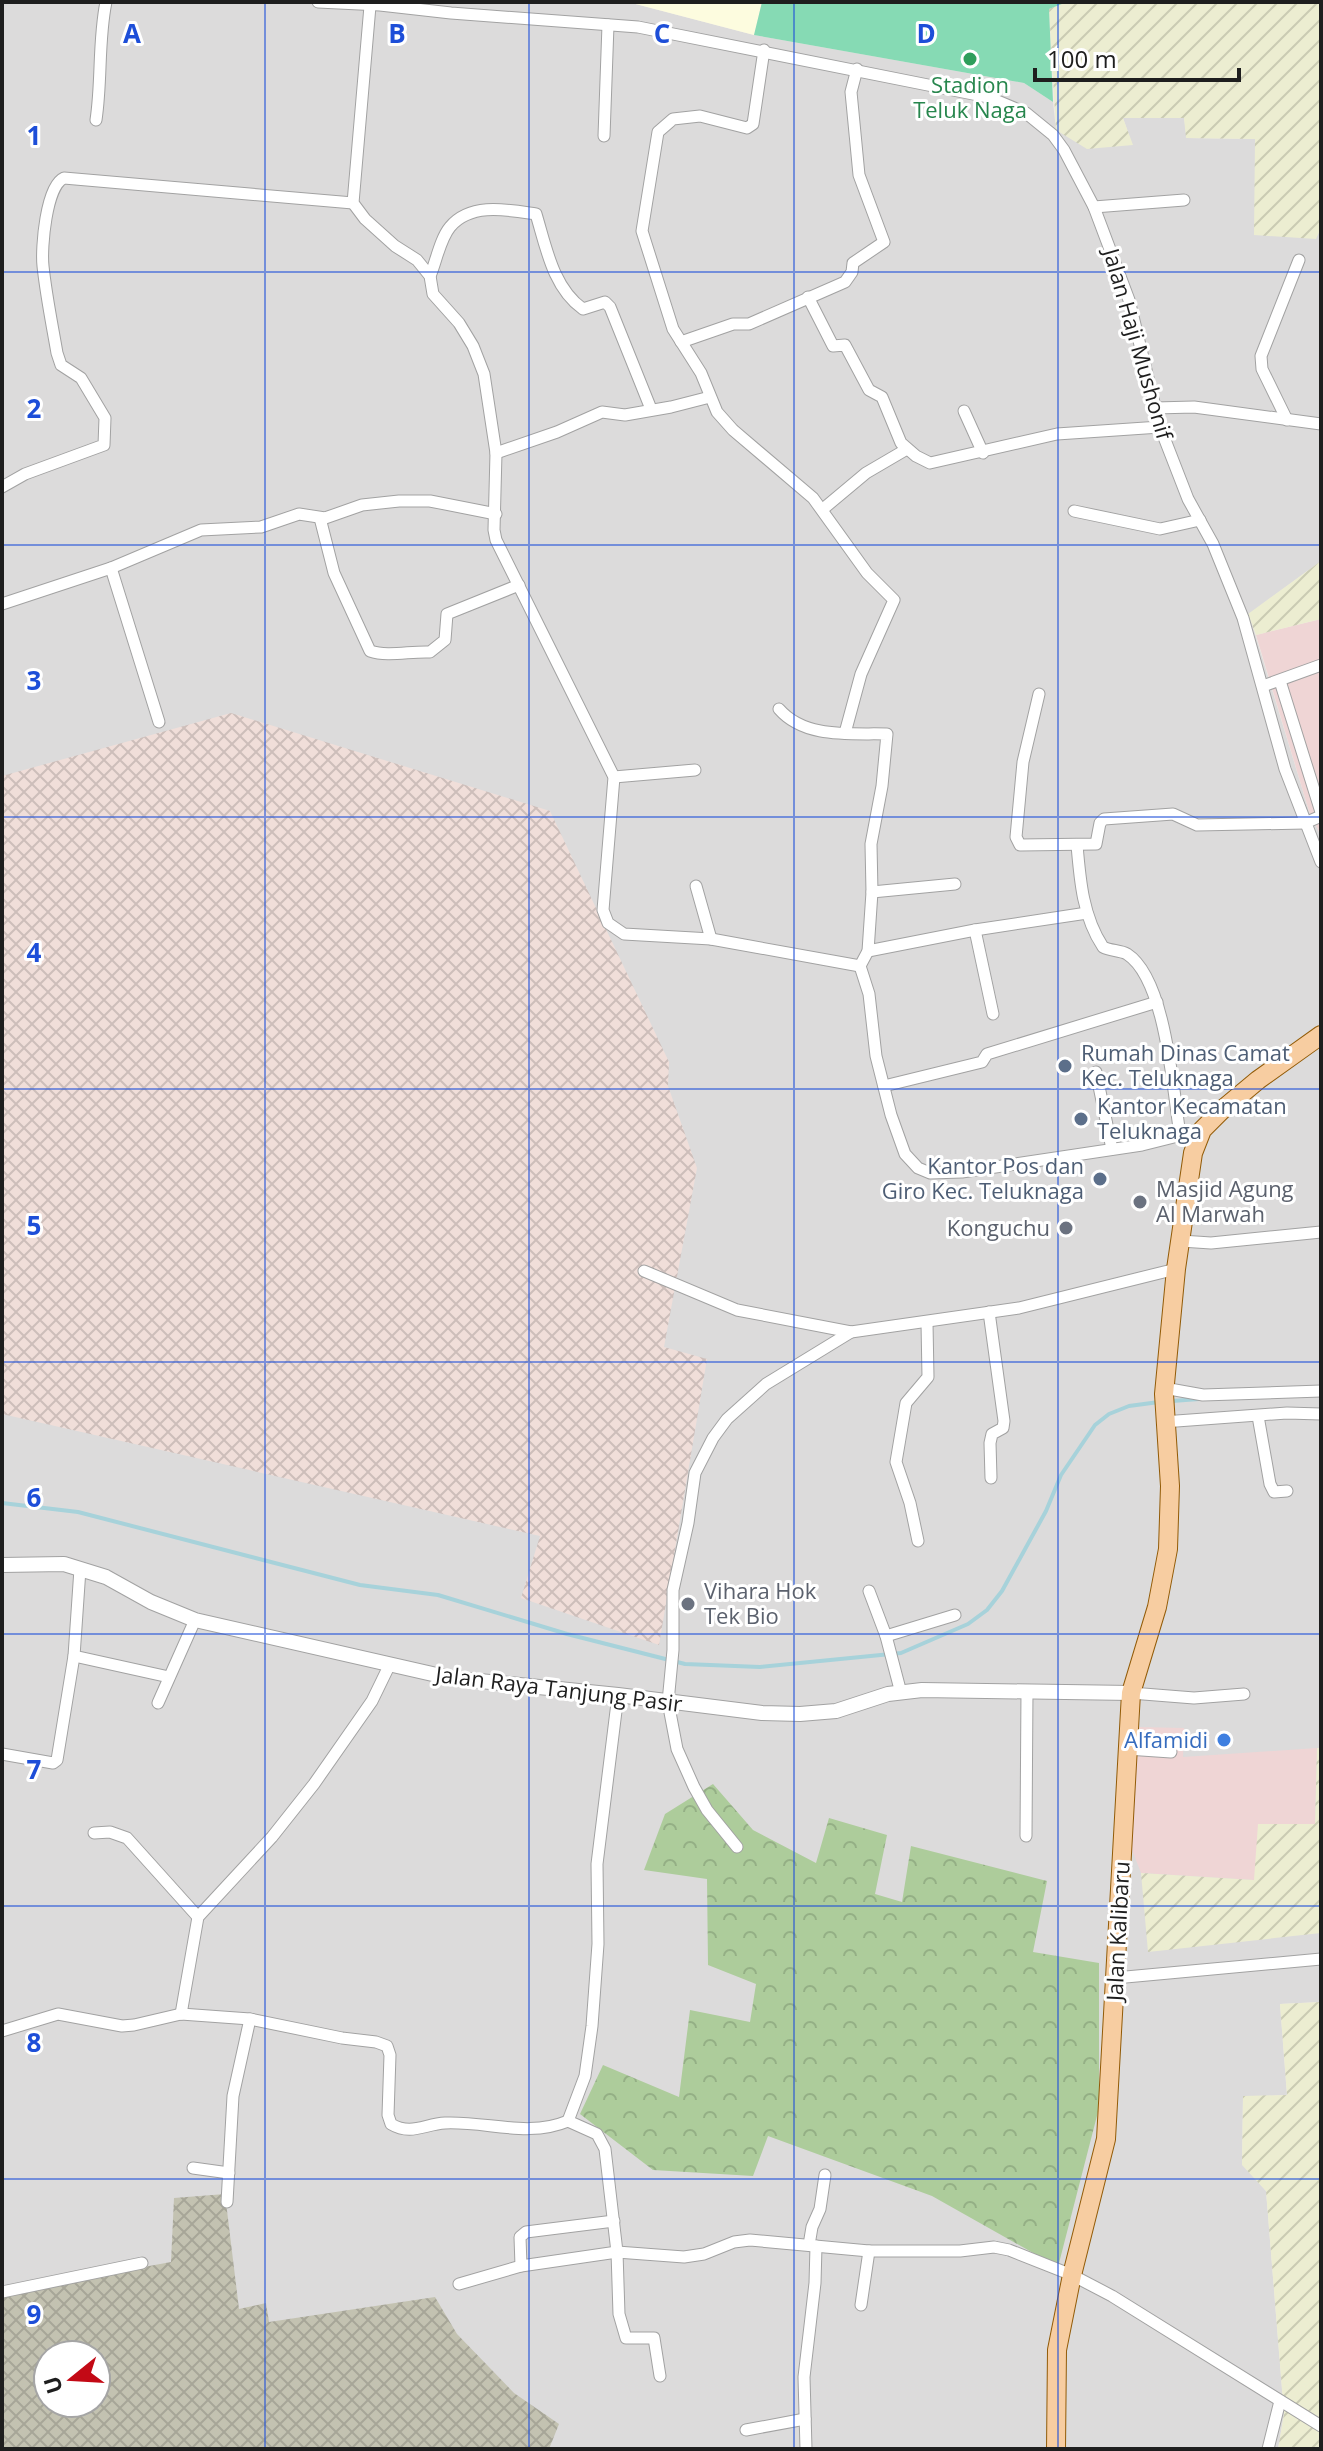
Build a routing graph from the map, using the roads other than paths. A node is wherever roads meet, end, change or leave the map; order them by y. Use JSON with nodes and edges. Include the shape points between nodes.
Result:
{"nodes":[{"id":1,"x":106,"y":2,"type":"edge"},
{"id":2,"x":318,"y":2,"type":"edge"},
{"id":3,"x":377,"y":4,"type":"edge"},
{"id":4,"x":608,"y":25,"type":"junction"},
{"id":5,"x":764,"y":50,"type":"junction"},
{"id":6,"x":857,"y":69,"type":"junction"},
{"id":7,"x":96,"y":120,"type":"dead end"},
{"id":8,"x":604,"y":136,"type":"dead end"},
{"id":9,"x":1184,"y":200,"type":"dead end"},
{"id":10,"x":353,"y":203,"type":"junction"},
{"id":11,"x":1094,"y":207,"type":"junction"},
{"id":12,"x":1299,"y":260,"type":"dead end"},
{"id":13,"x":430,"y":276,"type":"junction"},
{"id":14,"x":808,"y":297,"type":"junction"},
{"id":15,"x":681,"y":342,"type":"junction"},
{"id":16,"x":710,"y":397,"type":"junction"},
{"id":17,"x":1155,"y":408,"type":"junction"},
{"id":18,"x":651,"y":409,"type":"junction"},
{"id":19,"x":964,"y":411,"type":"dead end"},
{"id":20,"x":1287,"y":420,"type":"junction"},
{"id":21,"x":1321,"y":424,"type":"edge"},
{"id":22,"x":1160,"y":427,"type":"junction"},
{"id":23,"x":907,"y":449,"type":"junction"},
{"id":24,"x":496,"y":453,"type":"junction"},
{"id":25,"x":983,"y":453,"type":"junction"},
{"id":26,"x":2,"y":487,"type":"edge"},
{"id":27,"x":823,"y":509,"type":"junction"},
{"id":28,"x":1074,"y":511,"type":"dead end"},
{"id":29,"x":496,"y":514,"type":"junction"},
{"id":30,"x":320,"y":518,"type":"junction"},
{"id":31,"x":1200,"y":520,"type":"junction"},
{"id":32,"x":111,"y":568,"type":"junction"},
{"id":33,"x":519,"y":585,"type":"junction"},
{"id":34,"x":2,"y":604,"type":"edge"},
{"id":35,"x":1321,"y":665,"type":"edge"},
{"id":36,"x":1280,"y":681,"type":"junction"},
{"id":37,"x":1263,"y":686,"type":"junction"},
{"id":38,"x":1039,"y":694,"type":"dead end"},
{"id":39,"x":779,"y":709,"type":"dead end"},
{"id":40,"x":159,"y":722,"type":"dead end"},
{"id":41,"x":845,"y":733,"type":"junction"},
{"id":42,"x":695,"y":770,"type":"dead end"},
{"id":43,"x":614,"y":777,"type":"junction"},
{"id":44,"x":1321,"y":814,"type":"edge"},
{"id":45,"x":1305,"y":823,"type":"junction"},
{"id":46,"x":1077,"y":845,"type":"junction"},
{"id":47,"x":1321,"y":862,"type":"edge"},
{"id":48,"x":955,"y":884,"type":"dead end"},
{"id":49,"x":696,"y":886,"type":"dead end"},
{"id":50,"x":872,"y":892,"type":"junction"},
{"id":51,"x":1087,"y":913,"type":"junction"},
{"id":52,"x":975,"y":930,"type":"junction"},
{"id":53,"x":711,"y":939,"type":"junction"},
{"id":54,"x":868,"y":951,"type":"junction"},
{"id":55,"x":860,"y":966,"type":"junction"},
{"id":56,"x":1157,"y":1002,"type":"junction"},
{"id":57,"x":993,"y":1014,"type":"dead end"},
{"id":58,"x":1321,"y":1035,"type":"edge"},
{"id":59,"x":1096,"y":1072,"type":"dead end"},
{"id":60,"x":884,"y":1086,"type":"junction"},
{"id":61,"x":1202,"y":1130,"type":"junction"},
{"id":62,"x":1180,"y":1135,"type":"junction"},
{"id":63,"x":1112,"y":1149,"type":"junction"},
{"id":64,"x":1321,"y":1232,"type":"edge"},
{"id":65,"x":1181,"y":1241,"type":"junction"},
{"id":66,"x":1176,"y":1269,"type":"junction"},
{"id":67,"x":644,"y":1271,"type":"dead end"},
{"id":68,"x":989,"y":1312,"type":"junction"},
{"id":69,"x":927,"y":1323,"type":"junction"},
{"id":70,"x":851,"y":1332,"type":"junction"},
{"id":71,"x":1321,"y":1391,"type":"edge"},
{"id":72,"x":1164,"y":1404,"type":"junction"},
{"id":73,"x":1321,"y":1414,"type":"edge"},
{"id":74,"x":1258,"y":1416,"type":"junction"},
{"id":75,"x":991,"y":1478,"type":"dead end"},
{"id":76,"x":1287,"y":1491,"type":"dead end"},
{"id":77,"x":918,"y":1541,"type":"dead end"},
{"id":78,"x":2,"y":1565,"type":"edge"},
{"id":79,"x":80,"y":1569,"type":"junction"},
{"id":80,"x":869,"y":1591,"type":"dead end"},
{"id":81,"x":955,"y":1615,"type":"dead end"},
{"id":82,"x":195,"y":1620,"type":"junction"},
{"id":83,"x":888,"y":1641,"type":"junction"},
{"id":84,"x":74,"y":1656,"type":"junction"},
{"id":85,"x":390,"y":1664,"type":"junction"},
{"id":86,"x":169,"y":1677,"type":"junction"},
{"id":87,"x":1027,"y":1691,"type":"junction"},
{"id":88,"x":901,"y":1693,"type":"junction"},
{"id":89,"x":1131,"y":1693,"type":"junction"},
{"id":90,"x":1244,"y":1694,"type":"dead end"},
{"id":91,"x":618,"y":1695,"type":"junction"},
{"id":92,"x":668,"y":1696,"type":"junction"},
{"id":93,"x":158,"y":1703,"type":"dead end"},
{"id":94,"x":1127,"y":1749,"type":"junction"},
{"id":95,"x":1171,"y":1752,"type":"dead end"},
{"id":96,"x":2,"y":1754,"type":"edge"},
{"id":97,"x":94,"y":1833,"type":"dead end"},
{"id":98,"x":1026,"y":1836,"type":"dead end"},
{"id":99,"x":737,"y":1847,"type":"dead end"},
{"id":100,"x":198,"y":1917,"type":"junction"},
{"id":101,"x":1321,"y":1959,"type":"edge"},
{"id":102,"x":1115,"y":1978,"type":"junction"},
{"id":103,"x":181,"y":2014,"type":"junction"},
{"id":104,"x":250,"y":2019,"type":"junction"},
{"id":105,"x":2,"y":2031,"type":"edge"},
{"id":106,"x":568,"y":2121,"type":"junction"},
{"id":107,"x":193,"y":2168,"type":"dead end"},
{"id":108,"x":229,"y":2173,"type":"junction"},
{"id":109,"x":825,"y":2175,"type":"dead end"},
{"id":110,"x":227,"y":2202,"type":"dead end"},
{"id":111,"x":614,"y":2221,"type":"junction"},
{"id":112,"x":812,"y":2246,"type":"junction"},
{"id":113,"x":869,"y":2251,"type":"junction"},
{"id":114,"x":617,"y":2252,"type":"junction"},
{"id":115,"x":142,"y":2263,"type":"dead end"},
{"id":116,"x":521,"y":2266,"type":"junction"},
{"id":117,"x":1072,"y":2275,"type":"junction"},
{"id":118,"x":459,"y":2284,"type":"dead end"},
{"id":119,"x":2,"y":2292,"type":"edge"},
{"id":120,"x":861,"y":2305,"type":"dead end"},
{"id":121,"x":660,"y":2376,"type":"dead end"},
{"id":122,"x":1280,"y":2401,"type":"junction"},
{"id":123,"x":805,"y":2419,"type":"junction"},
{"id":124,"x":1321,"y":2426,"type":"edge"},
{"id":125,"x":746,"y":2430,"type":"dead end"},
{"id":126,"x":806,"y":2449,"type":"edge"},
{"id":127,"x":1056,"y":2449,"type":"edge"},
{"id":128,"x":1268,"y":2449,"type":"edge"}],
"edges":[{"from":1,"to":7,"type":"street"},
{"from":2,"to":3,"type":"street","name":"Jalan Haji Mushonif"},
{"from":3,"to":4,"type":"street","name":"Jalan Haji Mushonif"},
{"from":3,"to":10,"type":"street"},
{"from":4,"to":5,"type":"street","name":"Jalan Haji Mushonif"},
{"from":4,"to":8,"type":"street"},
{"from":5,"to":6,"type":"street","name":"Jalan Haji Mushonif"},
{"from":5,"to":15,"type":"street","via":[[753,124],[747,128],[700,116],[673,119],[658,132],[642,231]]},
{"from":6,"to":11,"type":"street","name":"Jalan Haji Mushonif","via":[[988,97],[1026,113],[1064,150]]},
{"from":6,"to":14,"type":"street","via":[[851,92],[859,175],[884,242],[853,263],[845,282]]},
{"from":9,"to":11,"type":"street"},
{"from":10,"to":13,"type":"street"},
{"from":10,"to":26,"type":"street","via":[[58,181],[49,208],[43,264],[57,353],[61,365],[81,378],[105,418],[104,445]]},
{"from":11,"to":17,"type":"street","name":"Jalan Haji Mushonif","via":[[1129,300]]},
{"from":12,"to":20,"type":"street","via":[[1261,356]]},
{"from":13,"to":18,"type":"street","via":[[449,228],[467,215],[494,208],[536,214],[563,289],[583,309],[608,304]]},
{"from":13,"to":24,"type":"street","via":[[433,294],[465,331],[484,374]]},
{"from":14,"to":15,"type":"street","via":[[749,324],[733,324]]},
{"from":14,"to":23,"type":"street","via":[[833,346],[845,345],[869,390],[882,397],[896,436]]},
{"from":15,"to":16,"type":"street"},
{"from":16,"to":18,"type":"street"},
{"from":16,"to":27,"type":"street","via":[[733,430]]},
{"from":17,"to":20,"type":"street","via":[[1194,407]]},
{"from":17,"to":22,"type":"street","name":"Jalan Haji Mushonif"},
{"from":18,"to":24,"type":"street","via":[[625,415],[602,412]]},
{"from":19,"to":25,"type":"street"},
{"from":20,"to":21,"type":"street"},
{"from":22,"to":25,"type":"street","via":[[1057,434]]},
{"from":22,"to":31,"type":"street","name":"Jalan Haji Mushonif"},
{"from":23,"to":25,"type":"street","via":[[930,463]]},
{"from":23,"to":27,"type":"street","via":[[866,473]]},
{"from":24,"to":29,"type":"street"},
{"from":27,"to":41,"type":"street","via":[[867,573],[894,600],[861,674]]},
{"from":28,"to":31,"type":"street","via":[[1160,529]]},
{"from":29,"to":30,"type":"street","via":[[430,501],[362,505]]},
{"from":29,"to":33,"type":"street","via":[[496,540]]},
{"from":30,"to":32,"type":"street","via":[[299,514],[261,527],[201,530]]},
{"from":30,"to":33,"type":"street","via":[[334,573],[370,651],[430,652],[445,640],[447,614]]},
{"from":31,"to":37,"type":"street","name":"Jalan Haji Mushonif","via":[[1243,618]]},
{"from":32,"to":34,"type":"street"},
{"from":32,"to":40,"type":"street"},
{"from":33,"to":43,"type":"street"},
{"from":35,"to":36,"type":"street"},
{"from":36,"to":37,"type":"street"},
{"from":36,"to":44,"type":"street"},
{"from":37,"to":45,"type":"street","name":"Jalan Haji Mushonif"},
{"from":38,"to":46,"type":"street","via":[[1023,762],[1016,839],[1020,845]]},
{"from":39,"to":41,"type":"street","via":[[806,726]]},
{"from":41,"to":50,"type":"street","via":[[887,734],[871,844]]},
{"from":42,"to":43,"type":"street"},
{"from":43,"to":53,"type":"street","via":[[603,910],[608,923],[624,934]]},
{"from":44,"to":45,"type":"street"},
{"from":45,"to":46,"type":"street","via":[[1197,825],[1173,814],[1104,819],[1097,843]]},
{"from":45,"to":47,"type":"street","name":"Jalan Haji Mushonif"},
{"from":46,"to":51,"type":"street"},
{"from":48,"to":50,"type":"street"},
{"from":49,"to":53,"type":"street"},
{"from":50,"to":54,"type":"street"},
{"from":51,"to":52,"type":"street"},
{"from":51,"to":56,"type":"street","via":[[1103,947],[1125,953],[1139,966]]},
{"from":52,"to":54,"type":"street"},
{"from":52,"to":57,"type":"street"},
{"from":53,"to":55,"type":"street"},
{"from":54,"to":55,"type":"street"},
{"from":55,"to":60,"type":"street"},
{"from":56,"to":60,"type":"street","via":[[987,1054],[982,1062]]},
{"from":56,"to":62,"type":"street"},
{"from":58,"to":61,"type":"main road","via":[[1258,1080]]},
{"from":59,"to":63,"type":"street"},
{"from":60,"to":63,"type":"street","via":[[905,1154],[930,1173]]},
{"from":61,"to":62,"type":"street"},
{"from":61,"to":65,"type":"main road","name":"Jalan Kalibaru","via":[[1193,1153]]},
{"from":62,"to":63,"type":"street"},
{"from":64,"to":65,"type":"street","via":[[1203,1244]]},
{"from":65,"to":66,"type":"main road","name":"Jalan Kalibaru"},
{"from":66,"to":68,"type":"street"},
{"from":66,"to":72,"type":"main road","name":"Jalan Kalibaru"},
{"from":67,"to":70,"type":"street","via":[[737,1310]]},
{"from":68,"to":69,"type":"street"},
{"from":68,"to":75,"type":"street","via":[[1004,1421],[1003,1428],[992,1434]]},
{"from":69,"to":70,"type":"street"},
{"from":69,"to":77,"type":"street","via":[[928,1377],[906,1403],[896,1462]]},
{"from":70,"to":92,"type":"street","via":[[766,1384],[727,1419],[695,1473],[673,1590]]},
{"from":71,"to":72,"type":"street","via":[[1203,1395]]},
{"from":72,"to":74,"type":"street"},
{"from":72,"to":89,"type":"main road","name":"Jalan Kalibaru","via":[[1168,1549]]},
{"from":73,"to":74,"type":"street"},
{"from":74,"to":76,"type":"street","via":[[1270,1484],[1274,1492]]},
{"from":78,"to":79,"type":"street","name":"Jalan Raya Tanjung Pasir","via":[[64,1564]]},
{"from":79,"to":82,"type":"street","name":"Jalan Raya Tanjung Pasir"},
{"from":79,"to":84,"type":"street"},
{"from":80,"to":83,"type":"street"},
{"from":81,"to":83,"type":"street"},
{"from":82,"to":85,"type":"street","name":"Jalan Raya Tanjung Pasir"},
{"from":82,"to":86,"type":"street"},
{"from":83,"to":88,"type":"street"},
{"from":84,"to":86,"type":"street"},
{"from":84,"to":96,"type":"street","via":[[57,1760]]},
{"from":85,"to":91,"type":"street","name":"Jalan Raya Tanjung Pasir","via":[[450,1678]]},
{"from":85,"to":100,"type":"street","via":[[372,1701],[314,1784]]},
{"from":86,"to":93,"type":"street"},
{"from":87,"to":88,"type":"street","name":"Jalan Raya Tanjung Pasir"},
{"from":87,"to":89,"type":"street","name":"Jalan Raya Tanjung Pasir"},
{"from":87,"to":98,"type":"street"},
{"from":88,"to":92,"type":"street","name":"Jalan Raya Tanjung Pasir","via":[[836,1711],[800,1714],[762,1713]]},
{"from":89,"to":90,"type":"street","via":[[1194,1698]]},
{"from":89,"to":94,"type":"main road","name":"Jalan Kalibaru"},
{"from":91,"to":92,"type":"street","name":"Jalan Raya Tanjung Pasir"},
{"from":91,"to":106,"type":"street","via":[[597,1864],[598,1944],[590,2040],[585,2076]]},
{"from":92,"to":99,"type":"street","via":[[677,1749],[694,1787]]},
{"from":94,"to":95,"type":"street"},
{"from":94,"to":102,"type":"main road","name":"Jalan Kalibaru"},
{"from":97,"to":100,"type":"street","via":[[127,1838]]},
{"from":100,"to":103,"type":"street"},
{"from":101,"to":102,"type":"street"},
{"from":102,"to":117,"type":"main road","name":"Jalan Kalibaru","via":[[1106,2139]]},
{"from":103,"to":104,"type":"street"},
{"from":103,"to":105,"type":"street","via":[[122,2026],[58,2014]]},
{"from":104,"to":106,"type":"street","via":[[387,2046],[388,2115],[398,2128],[414,2130],[444,2122],[539,2129]]},
{"from":104,"to":108,"type":"street","via":[[233,2096]]},
{"from":106,"to":111,"type":"street","via":[[597,2134],[602,2142]]},
{"from":107,"to":108,"type":"street"},
{"from":108,"to":110,"type":"street"},
{"from":109,"to":112,"type":"street"},
{"from":111,"to":114,"type":"street"},
{"from":111,"to":116,"type":"street","via":[[522,2234]]},
{"from":112,"to":113,"type":"street"},
{"from":112,"to":114,"type":"street","via":[[750,2240],[684,2257]]},
{"from":112,"to":123,"type":"street","via":[[815,2283],[804,2377]]},
{"from":113,"to":117,"type":"street","via":[[994,2247]]},
{"from":113,"to":120,"type":"street"},
{"from":114,"to":116,"type":"street"},
{"from":114,"to":121,"type":"street","via":[[622,2332],[631,2339],[654,2338]]},
{"from":115,"to":119,"type":"street"},
{"from":116,"to":118,"type":"street"},
{"from":117,"to":122,"type":"street"},
{"from":117,"to":127,"type":"main road","name":"Jalan Kalibaru","via":[[1057,2350]]},
{"from":122,"to":124,"type":"street"},
{"from":122,"to":128,"type":"street"},
{"from":123,"to":125,"type":"street"},
{"from":123,"to":126,"type":"street"}]}
